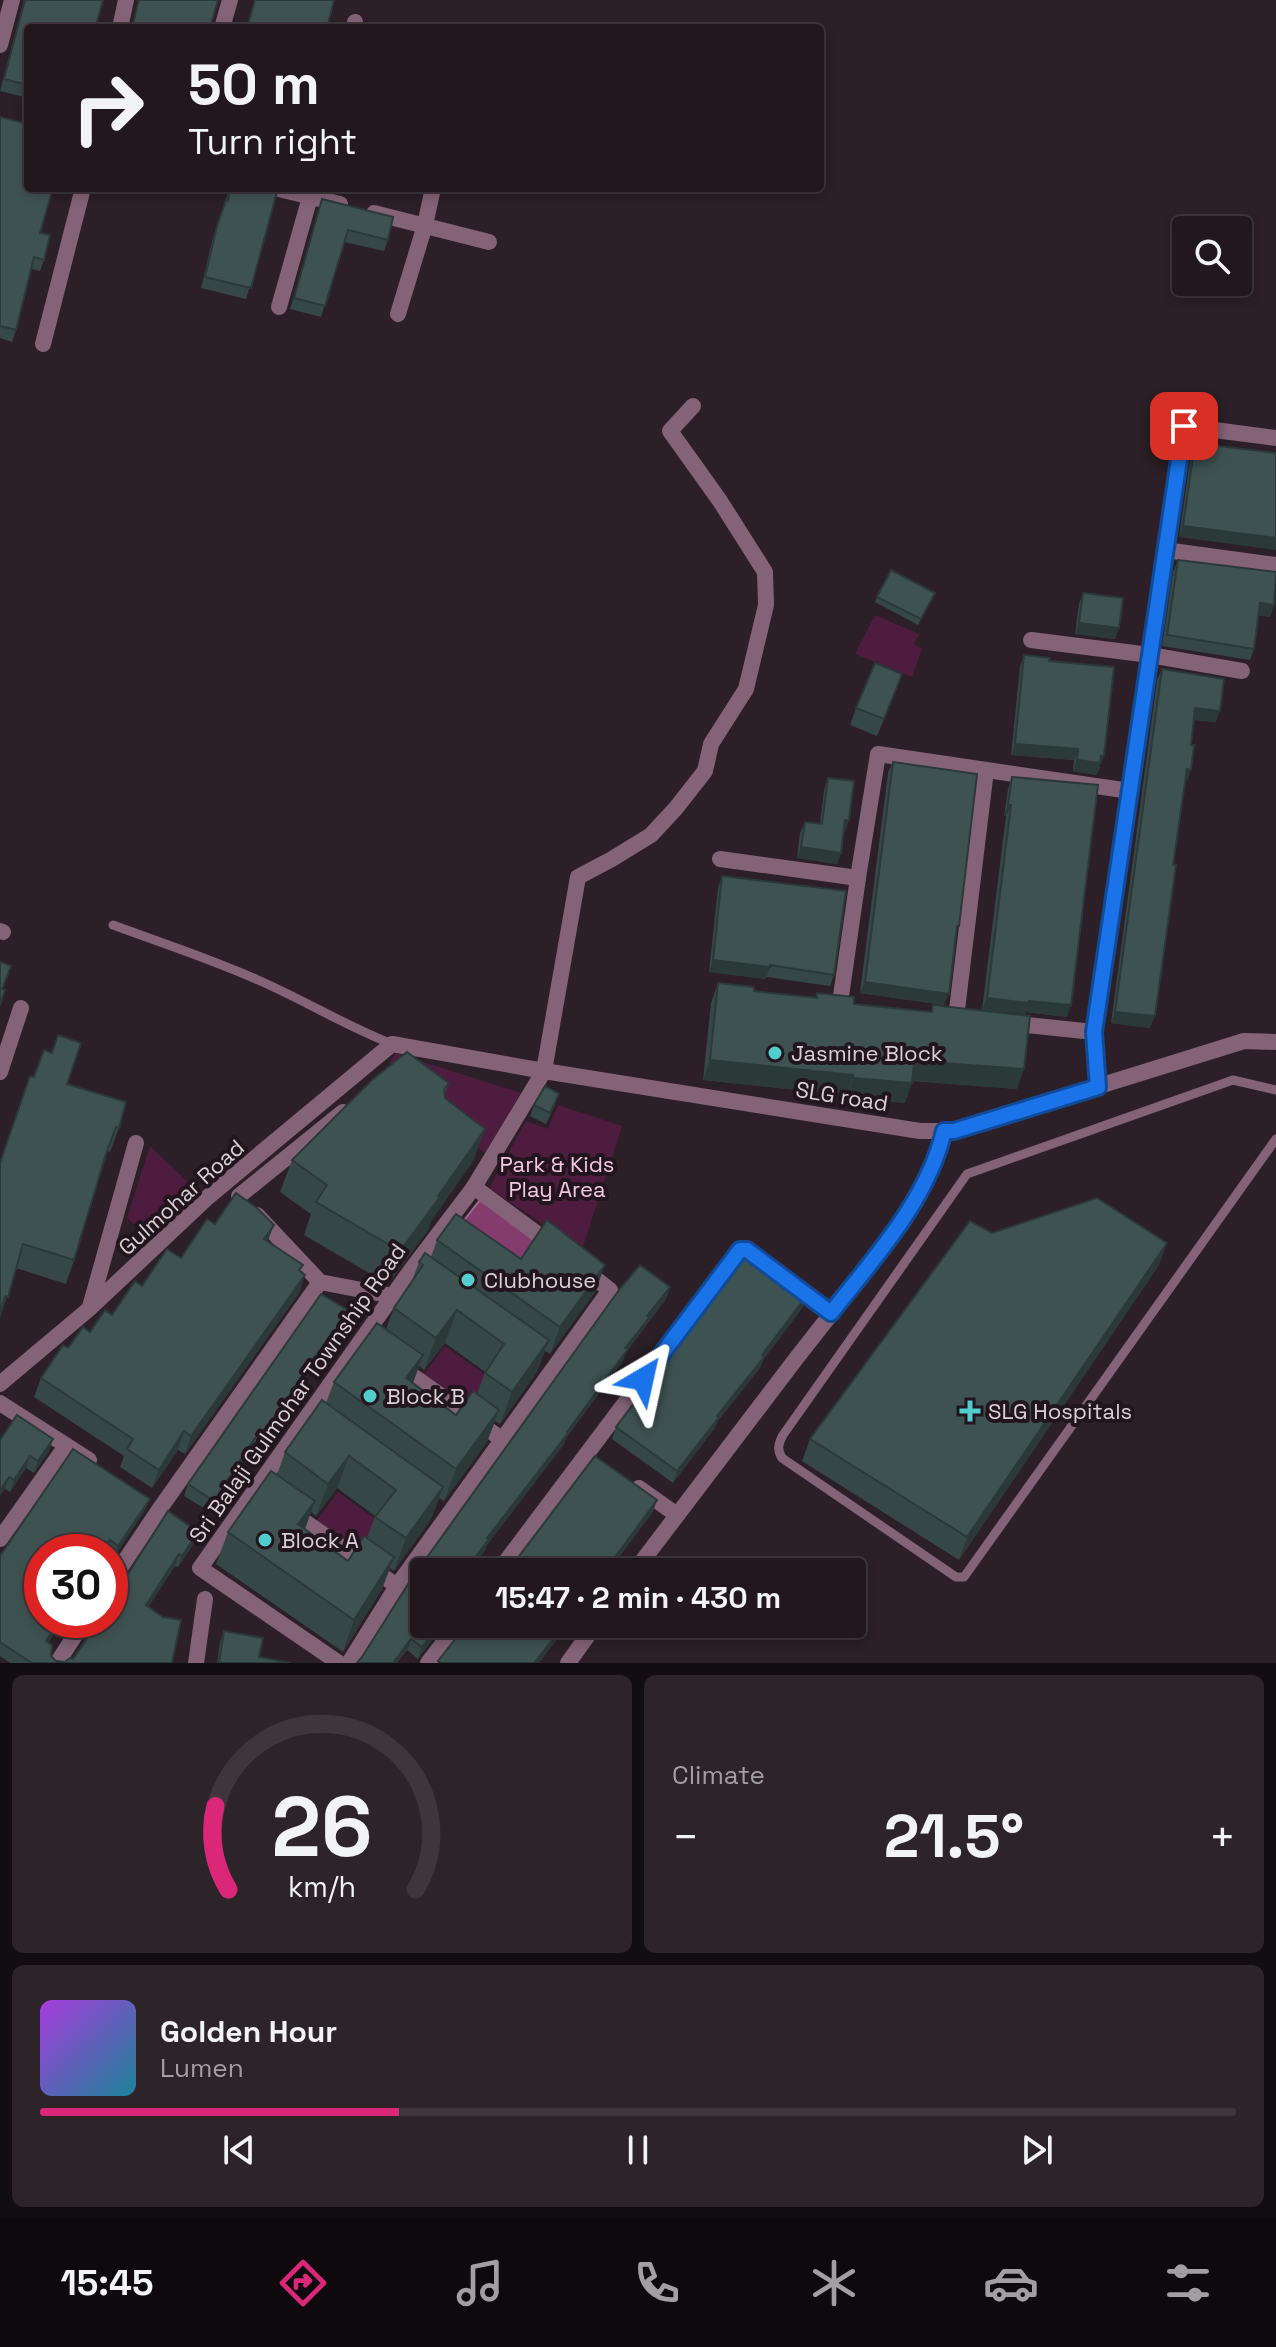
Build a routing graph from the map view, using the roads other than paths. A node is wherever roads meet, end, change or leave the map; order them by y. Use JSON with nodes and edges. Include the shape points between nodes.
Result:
{"nodes":[{"id":1,"x":12,"y":0,"type":"edge"},
{"id":2,"x":126,"y":0,"type":"edge"},
{"id":3,"x":230,"y":0,"type":"edge"},
{"id":4,"x":121,"y":24,"type":"edge"},
{"id":5,"x":223,"y":24,"type":"edge"},
{"id":6,"x":0,"y":45,"type":"edge"},
{"id":7,"x":82,"y":192,"type":"edge"},
{"id":8,"x":311,"y":192,"type":"edge"},
{"id":9,"x":432,"y":192,"type":"edge"},
{"id":10,"x":425,"y":225,"type":"junction"},
{"id":11,"x":489,"y":242,"type":"dead end"},
{"id":12,"x":279,"y":307,"type":"dead end"},
{"id":13,"x":398,"y":314,"type":"dead end"},
{"id":14,"x":43,"y":344,"type":"dead end"},
{"id":15,"x":693,"y":406,"type":"dead end"},
{"id":16,"x":1276,"y":438,"type":"edge"},
{"id":17,"x":1165,"y":550,"type":"junction"},
{"id":18,"x":1276,"y":565,"type":"edge"},
{"id":19,"x":1031,"y":640,"type":"dead end"},
{"id":20,"x":1150,"y":655,"type":"junction"},
{"id":21,"x":1242,"y":671,"type":"dead end"},
{"id":22,"x":986,"y":770,"type":"junction"},
{"id":23,"x":1130,"y":791,"type":"junction"},
{"id":24,"x":720,"y":859,"type":"dead end"},
{"id":25,"x":858,"y":878,"type":"junction"},
{"id":26,"x":113,"y":925,"type":"dead end"},
{"id":27,"x":840,"y":1003,"type":"edge"},
{"id":28,"x":21,"y":1008,"type":"dead end"},
{"id":29,"x":1094,"y":1032,"type":"junction"},
{"id":30,"x":1276,"y":1042,"type":"edge"},
{"id":31,"x":392,"y":1044,"type":"junction"},
{"id":32,"x":544,"y":1071,"type":"junction"},
{"id":33,"x":0,"y":1072,"type":"edge"},
{"id":34,"x":1098,"y":1087,"type":"junction"},
{"id":35,"x":1276,"y":1090,"type":"edge"},
{"id":36,"x":359,"y":1099,"type":"edge"},
{"id":37,"x":944,"y":1131,"type":"junction"},
{"id":38,"x":1276,"y":1139,"type":"edge"},
{"id":39,"x":136,"y":1143,"type":"dead end"},
{"id":40,"x":225,"y":1185,"type":"junction"},
{"id":41,"x":474,"y":1187,"type":"junction"},
{"id":42,"x":239,"y":1196,"type":"junction"},
{"id":43,"x":320,"y":1282,"type":"junction"},
{"id":44,"x":393,"y":1296,"type":"junction"},
{"id":45,"x":89,"y":1309,"type":"junction"},
{"id":46,"x":831,"y":1313,"type":"junction"},
{"id":47,"x":375,"y":1348,"type":"junction"},
{"id":48,"x":0,"y":1384,"type":"edge"},
{"id":49,"x":0,"y":1403,"type":"edge"},
{"id":50,"x":503,"y":1440,"type":"junction"},
{"id":51,"x":66,"y":1446,"type":"junction"},
{"id":52,"x":102,"y":1468,"type":"edge"},
{"id":53,"x":627,"y":1480,"type":"edge"},
{"id":54,"x":269,"y":1497,"type":"junction"},
{"id":55,"x":677,"y":1515,"type":"junction"},
{"id":56,"x":0,"y":1539,"type":"edge"},
{"id":57,"x":128,"y":1551,"type":"edge"},
{"id":58,"x":510,"y":1558,"type":"edge"},
{"id":59,"x":645,"y":1558,"type":"edge"},
{"id":60,"x":397,"y":1586,"type":"junction"},
{"id":61,"x":205,"y":1599,"type":"dead end"},
{"id":62,"x":73,"y":1638,"type":"edge"},
{"id":63,"x":447,"y":1638,"type":"edge"},
{"id":64,"x":586,"y":1638,"type":"edge"},
{"id":65,"x":57,"y":1663,"type":"edge"},
{"id":66,"x":196,"y":1663,"type":"edge"},
{"id":67,"x":339,"y":1663,"type":"edge"},
{"id":68,"x":349,"y":1663,"type":"edge"},
{"id":69,"x":428,"y":1663,"type":"edge"},
{"id":70,"x":568,"y":1663,"type":"edge"}],
"edges":[{"from":1,"to":6,"type":"street"},
{"from":2,"to":4,"type":"street"},
{"from":3,"to":5,"type":"street"},
{"from":7,"to":14,"type":"street"},
{"from":8,"to":10,"type":"street"},
{"from":8,"to":12,"type":"street"},
{"from":9,"to":10,"type":"street"},
{"from":10,"to":11,"type":"street"},
{"from":10,"to":13,"type":"street"},
{"from":15,"to":32,"type":"street","via":[[670,431],[765,572],[766,605],[746,689],[711,744],[705,771],[651,835],[578,877]]},
{"from":16,"to":17,"type":"street","via":[[1184,426]]},
{"from":17,"to":18,"type":"street"},
{"from":17,"to":20,"type":"street"},
{"from":19,"to":20,"type":"street"},
{"from":20,"to":21,"type":"street"},
{"from":20,"to":23,"type":"street"},
{"from":22,"to":23,"type":"street"},
{"from":22,"to":25,"type":"street","via":[[878,754]]},
{"from":22,"to":29,"type":"street","via":[[949,1017]]},
{"from":23,"to":29,"type":"street"},
{"from":24,"to":25,"type":"street"},
{"from":25,"to":27,"type":"street"},
{"from":26,"to":31,"type":"lane","via":[[255,978]]},
{"from":28,"to":33,"type":"street"},
{"from":29,"to":34,"type":"street"},
{"from":30,"to":34,"type":"street","name":"SLG road","via":[[1244,1041]]},
{"from":31,"to":32,"type":"street","name":"SLG road"},
{"from":31,"to":40,"type":"street","name":"Gulmohar Road"},
{"from":32,"to":37,"type":"street","name":"SLG road"},
{"from":32,"to":41,"type":"street","name":"Sri Balaji Gulmohar Township Road","via":[[484,1156]]},
{"from":34,"to":37,"type":"street","name":"SLG road"},
{"from":35,"to":38,"type":"lane","via":[[1233,1080],[967,1174],[783,1435],[778,1443],[782,1458],[956,1577],[964,1577]]},
{"from":36,"to":42,"type":"street"},
{"from":37,"to":46,"type":"street","via":[[931,1171],[901,1220]]},
{"from":39,"to":45,"type":"street"},
{"from":40,"to":42,"type":"street"},
{"from":40,"to":45,"type":"street","name":"Gulmohar Road"},
{"from":41,"to":44,"type":"street","name":"Sri Balaji Gulmohar Township Road","via":[[418,1275]]},
{"from":41,"to":50,"type":"street","via":[[610,1290],[546,1365]]},
{"from":42,"to":43,"type":"street"},
{"from":43,"to":44,"type":"street"},
{"from":43,"to":57,"type":"street","via":[[155,1503]]},
{"from":44,"to":47,"type":"street","name":"Sri Balaji Gulmohar Township Road"},
{"from":45,"to":48,"type":"street","name":"Gulmohar Road"},
{"from":46,"to":55,"type":"street"},
{"from":46,"to":58,"type":"street","via":[[740,1250],[595,1458]]},
{"from":47,"to":50,"type":"street"},
{"from":47,"to":54,"type":"street","name":"Sri Balaji Gulmohar Township Road","via":[[314,1421]]},
{"from":49,"to":51,"type":"street"},
{"from":50,"to":60,"type":"street","via":[[441,1512]]},
{"from":51,"to":52,"type":"street"},
{"from":51,"to":56,"type":"street"},
{"from":53,"to":55,"type":"street"},
{"from":54,"to":60,"type":"street"},
{"from":54,"to":67,"type":"street","name":"Sri Balaji Gulmohar Township Road","via":[[200,1568]]},
{"from":55,"to":59,"type":"street"},
{"from":60,"to":68,"type":"street"},
{"from":61,"to":66,"type":"street"},
{"from":62,"to":65,"type":"street"},
{"from":63,"to":69,"type":"street"},
{"from":64,"to":70,"type":"street"}]}
